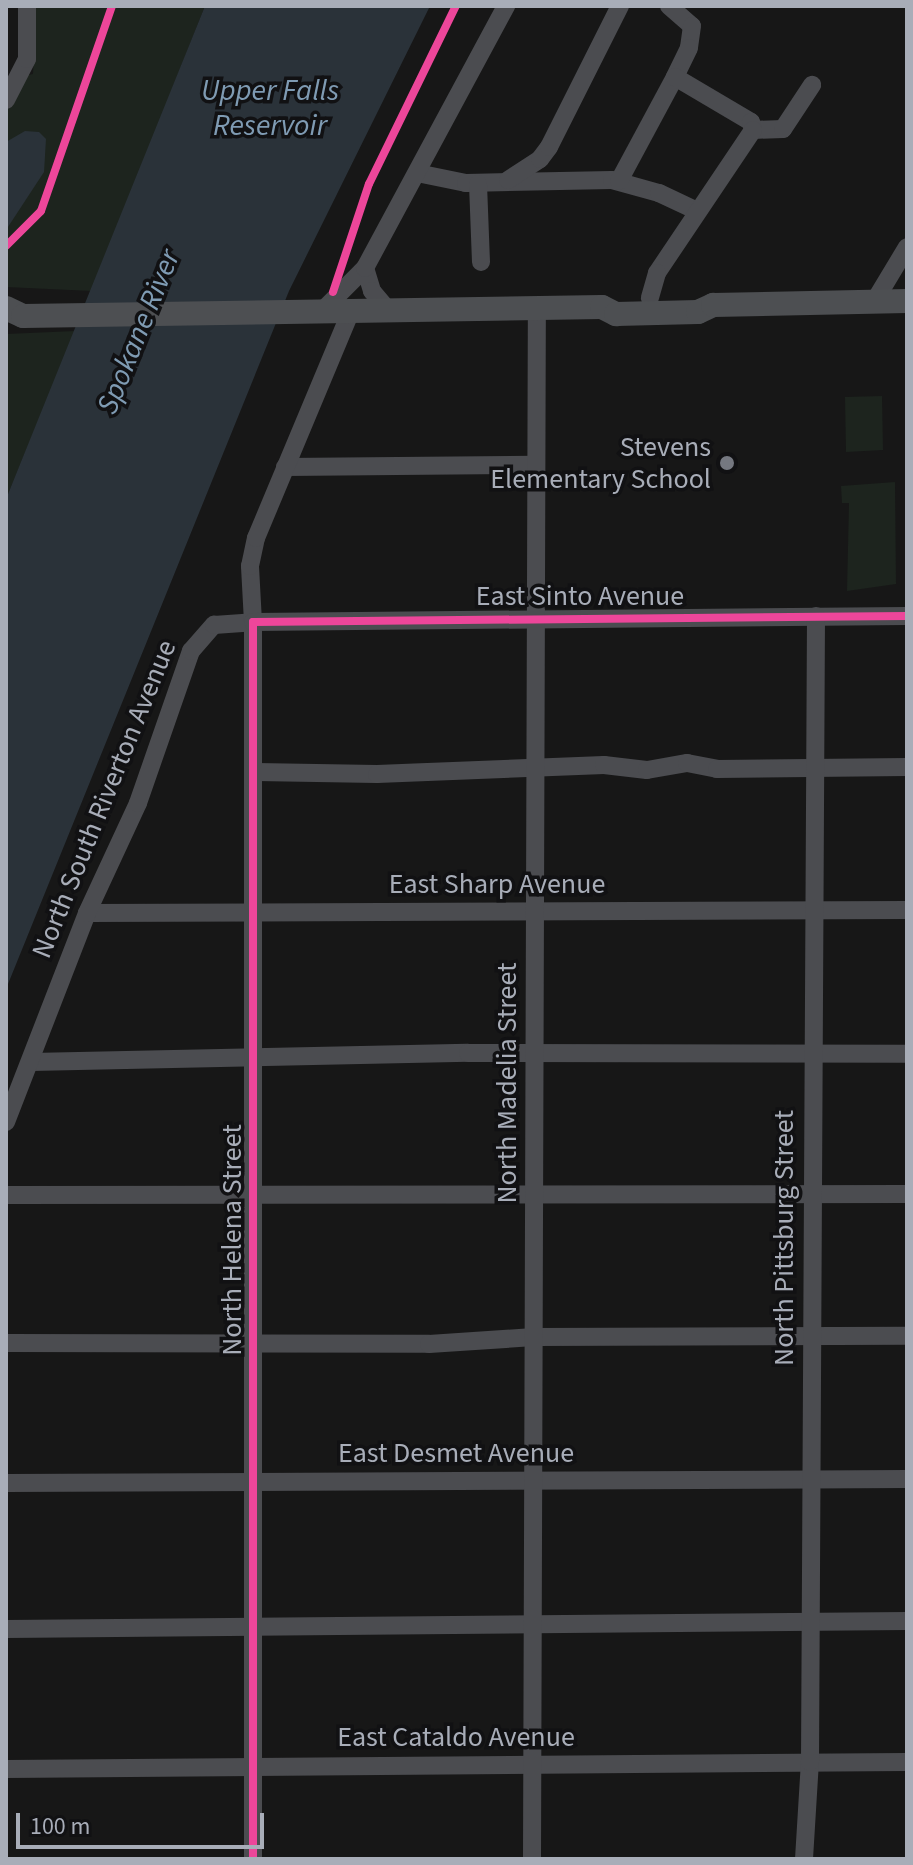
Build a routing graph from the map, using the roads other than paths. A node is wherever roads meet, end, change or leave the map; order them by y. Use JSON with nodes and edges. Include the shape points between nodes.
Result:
{"nodes":[{"id":1,"x":27,"y":6,"type":"edge"},
{"id":2,"x":506,"y":6,"type":"edge"},
{"id":3,"x":620,"y":6,"type":"edge"},
{"id":4,"x":669,"y":6,"type":"edge"},
{"id":5,"x":675,"y":77,"type":"junction"},
{"id":6,"x":812,"y":85,"type":"dead end"},
{"id":7,"x":6,"y":100,"type":"edge"},
{"id":8,"x":753,"y":130,"type":"junction"},
{"id":9,"x":417,"y":173,"type":"junction"},
{"id":10,"x":619,"y":181,"type":"junction"},
{"id":11,"x":506,"y":182,"type":"junction"},
{"id":12,"x":478,"y":184,"type":"junction"},
{"id":13,"x":697,"y":211,"type":"junction"},
{"id":14,"x":907,"y":247,"type":"edge"},
{"id":15,"x":481,"y":262,"type":"dead end"},
{"id":16,"x":365,"y":268,"type":"junction"},
{"id":17,"x":650,"y":298,"type":"junction"},
{"id":18,"x":907,"y":301,"type":"edge"},
{"id":19,"x":874,"y":302,"type":"junction"},
{"id":20,"x":713,"y":305,"type":"junction"},
{"id":21,"x":602,"y":307,"type":"junction"},
{"id":22,"x":537,"y":308,"type":"junction"},
{"id":23,"x":388,"y":310,"type":"junction"},
{"id":24,"x":319,"y":311,"type":"junction"},
{"id":25,"x":351,"y":311,"type":"junction"},
{"id":26,"x":16,"y":316,"type":"edge"},
{"id":27,"x":535,"y":465,"type":"junction"},
{"id":28,"x":285,"y":467,"type":"junction"},
{"id":29,"x":816,"y":616,"type":"junction"},
{"id":30,"x":907,"y":616,"type":"edge"},
{"id":31,"x":535,"y":618,"type":"junction"},
{"id":32,"x":253,"y":622,"type":"junction"},
{"id":33,"x":907,"y":767,"type":"edge"},
{"id":34,"x":813,"y":768,"type":"junction"},
{"id":35,"x":533,"y":770,"type":"junction"},
{"id":36,"x":256,"y":772,"type":"junction"},
{"id":37,"x":907,"y":910,"type":"edge"},
{"id":38,"x":534,"y":911,"type":"junction"},
{"id":39,"x":814,"y":911,"type":"junction"},
{"id":40,"x":87,"y":913,"type":"junction"},
{"id":41,"x":255,"y":913,"type":"junction"},
{"id":42,"x":907,"y":1054,"type":"edge"},
{"id":43,"x":255,"y":1055,"type":"junction"},
{"id":44,"x":534,"y":1055,"type":"junction"},
{"id":45,"x":813,"y":1055,"type":"junction"},
{"id":46,"x":31,"y":1062,"type":"junction"},
{"id":47,"x":6,"y":1122,"type":"edge"},
{"id":48,"x":907,"y":1194,"type":"edge"},
{"id":49,"x":6,"y":1195,"type":"edge"},
{"id":50,"x":814,"y":1195,"type":"junction"},
{"id":51,"x":254,"y":1197,"type":"junction"},
{"id":52,"x":535,"y":1197,"type":"junction"},
{"id":53,"x":811,"y":1336,"type":"junction"},
{"id":54,"x":907,"y":1336,"type":"edge"},
{"id":55,"x":534,"y":1337,"type":"junction"},
{"id":56,"x":254,"y":1341,"type":"junction"},
{"id":57,"x":6,"y":1343,"type":"edge"},
{"id":58,"x":907,"y":1479,"type":"edge"},
{"id":59,"x":533,"y":1481,"type":"junction"},
{"id":60,"x":811,"y":1481,"type":"junction"},
{"id":61,"x":254,"y":1482,"type":"junction"},
{"id":62,"x":6,"y":1483,"type":"edge"},
{"id":63,"x":907,"y":1621,"type":"edge"},
{"id":64,"x":811,"y":1622,"type":"junction"},
{"id":65,"x":253,"y":1624,"type":"junction"},
{"id":66,"x":533,"y":1624,"type":"junction"},
{"id":67,"x":6,"y":1629,"type":"edge"},
{"id":68,"x":810,"y":1762,"type":"junction"},
{"id":69,"x":907,"y":1762,"type":"edge"},
{"id":70,"x":532,"y":1765,"type":"junction"},
{"id":71,"x":253,"y":1767,"type":"junction"},
{"id":72,"x":6,"y":1769,"type":"edge"},
{"id":73,"x":253,"y":1859,"type":"edge"},
{"id":74,"x":532,"y":1859,"type":"edge"},
{"id":75,"x":804,"y":1859,"type":"edge"}],
"edges":[{"from":1,"to":7,"type":"street","via":[[27,59]]},
{"from":2,"to":9,"type":"street"},
{"from":3,"to":11,"type":"street","via":[[549,147]]},
{"from":4,"to":5,"type":"street","via":[[691,21],[693,33]]},
{"from":5,"to":8,"type":"street","via":[[751,122]]},
{"from":5,"to":10,"type":"street"},
{"from":6,"to":8,"type":"street","via":[[783,129]]},
{"from":8,"to":13,"type":"street"},
{"from":9,"to":12,"type":"street"},
{"from":9,"to":16,"type":"street"},
{"from":10,"to":11,"type":"street"},
{"from":10,"to":13,"type":"street"},
{"from":11,"to":12,"type":"street"},
{"from":12,"to":15,"type":"street"},
{"from":13,"to":17,"type":"street","via":[[657,273]]},
{"from":14,"to":19,"type":"street"},
{"from":16,"to":23,"type":"street","via":[[372,291]]},
{"from":16,"to":24,"type":"street"},
{"from":17,"to":20,"type":"main road","via":[[698,297]]},
{"from":17,"to":21,"type":"main road","via":[[616,299]]},
{"from":18,"to":19,"type":"main road"},
{"from":19,"to":20,"type":"main road"},
{"from":20,"to":21,"type":"main road","via":[[698,312],[616,314]]},
{"from":21,"to":22,"type":"main road"},
{"from":22,"to":23,"type":"main road"},
{"from":22,"to":27,"type":"street","name":"North Madelia Street"},
{"from":23,"to":25,"type":"main road"},
{"from":24,"to":25,"type":"main road"},
{"from":24,"to":26,"type":"main road"},
{"from":25,"to":28,"type":"street"},
{"from":27,"to":28,"type":"street"},
{"from":27,"to":31,"type":"street","name":"North Madelia Street"},
{"from":28,"to":32,"type":"street","via":[[252,552]]},
{"from":29,"to":30,"type":"street","name":"East Sinto Avenue"},
{"from":29,"to":31,"type":"street","name":"East Sinto Avenue"},
{"from":29,"to":34,"type":"street","name":"North Pittsburg Street"},
{"from":31,"to":32,"type":"street","name":"East Sinto Avenue"},
{"from":31,"to":35,"type":"street","name":"North Madelia Street"},
{"from":32,"to":36,"type":"street","name":"North Helena Street"},
{"from":32,"to":40,"type":"street","name":"North South Riverton Avenue","via":[[214,625],[191,651],[138,803]]},
{"from":33,"to":34,"type":"street"},
{"from":34,"to":35,"type":"street","via":[[717,769],[687,763],[647,770],[604,765]]},
{"from":34,"to":39,"type":"street","name":"North Pittsburg Street"},
{"from":35,"to":36,"type":"street"},
{"from":35,"to":38,"type":"street","name":"North Madelia Street"},
{"from":36,"to":41,"type":"street","name":"North Helena Street"},
{"from":37,"to":39,"type":"street","name":"East Sharp Avenue"},
{"from":38,"to":39,"type":"street","name":"East Sharp Avenue"},
{"from":38,"to":41,"type":"street","name":"East Sharp Avenue"},
{"from":38,"to":44,"type":"street","name":"North Madelia Street"},
{"from":39,"to":45,"type":"street","name":"North Pittsburg Street"},
{"from":40,"to":41,"type":"street","name":"East Sharp Avenue"},
{"from":40,"to":46,"type":"street","name":"North South Riverton Avenue"},
{"from":41,"to":43,"type":"street","name":"North Helena Street"},
{"from":42,"to":45,"type":"street"},
{"from":43,"to":44,"type":"street"},
{"from":43,"to":46,"type":"street"},
{"from":43,"to":51,"type":"street","name":"North Helena Street"},
{"from":44,"to":45,"type":"street"},
{"from":44,"to":52,"type":"street","name":"North Madelia Street"},
{"from":45,"to":50,"type":"street","name":"North Pittsburg Street"},
{"from":46,"to":47,"type":"street","name":"North South Riverton Avenue"},
{"from":48,"to":50,"type":"street"},
{"from":49,"to":51,"type":"street"},
{"from":50,"to":52,"type":"street"},
{"from":50,"to":53,"type":"street","name":"North Pittsburg Street"},
{"from":51,"to":52,"type":"street"},
{"from":51,"to":56,"type":"street","name":"North Helena Street"},
{"from":52,"to":55,"type":"street","name":"North Madelia Street"},
{"from":53,"to":54,"type":"street"},
{"from":53,"to":55,"type":"street"},
{"from":53,"to":60,"type":"street","name":"North Pittsburg Street"},
{"from":55,"to":56,"type":"street","via":[[429,1344]]},
{"from":55,"to":59,"type":"street","name":"North Madelia Street"},
{"from":56,"to":57,"type":"street"},
{"from":56,"to":61,"type":"street","name":"North Helena Street"},
{"from":58,"to":60,"type":"street","name":"East Desmet Avenue"},
{"from":59,"to":60,"type":"street","name":"East Desmet Avenue"},
{"from":59,"to":61,"type":"street","name":"East Desmet Avenue"},
{"from":59,"to":66,"type":"street","name":"North Madelia Street"},
{"from":60,"to":64,"type":"street","name":"North Pittsburg Street"},
{"from":61,"to":62,"type":"street","name":"East Desmet Avenue"},
{"from":61,"to":65,"type":"street","name":"North Helena Street"},
{"from":63,"to":64,"type":"street"},
{"from":64,"to":66,"type":"street"},
{"from":64,"to":68,"type":"street","name":"North Pittsburg Street"},
{"from":65,"to":66,"type":"street"},
{"from":65,"to":67,"type":"street"},
{"from":65,"to":71,"type":"street","name":"North Helena Street"},
{"from":66,"to":70,"type":"street","name":"North Madelia Street"},
{"from":68,"to":69,"type":"street","name":"East Cataldo Avenue"},
{"from":68,"to":70,"type":"street","name":"East Cataldo Avenue"},
{"from":68,"to":75,"type":"street","name":"North Pittsburg Street"},
{"from":70,"to":71,"type":"street","name":"East Cataldo Avenue"},
{"from":70,"to":74,"type":"street","name":"North Madelia Street"},
{"from":71,"to":72,"type":"street","name":"East Cataldo Avenue"},
{"from":71,"to":73,"type":"street","name":"North Helena Street"}]}
